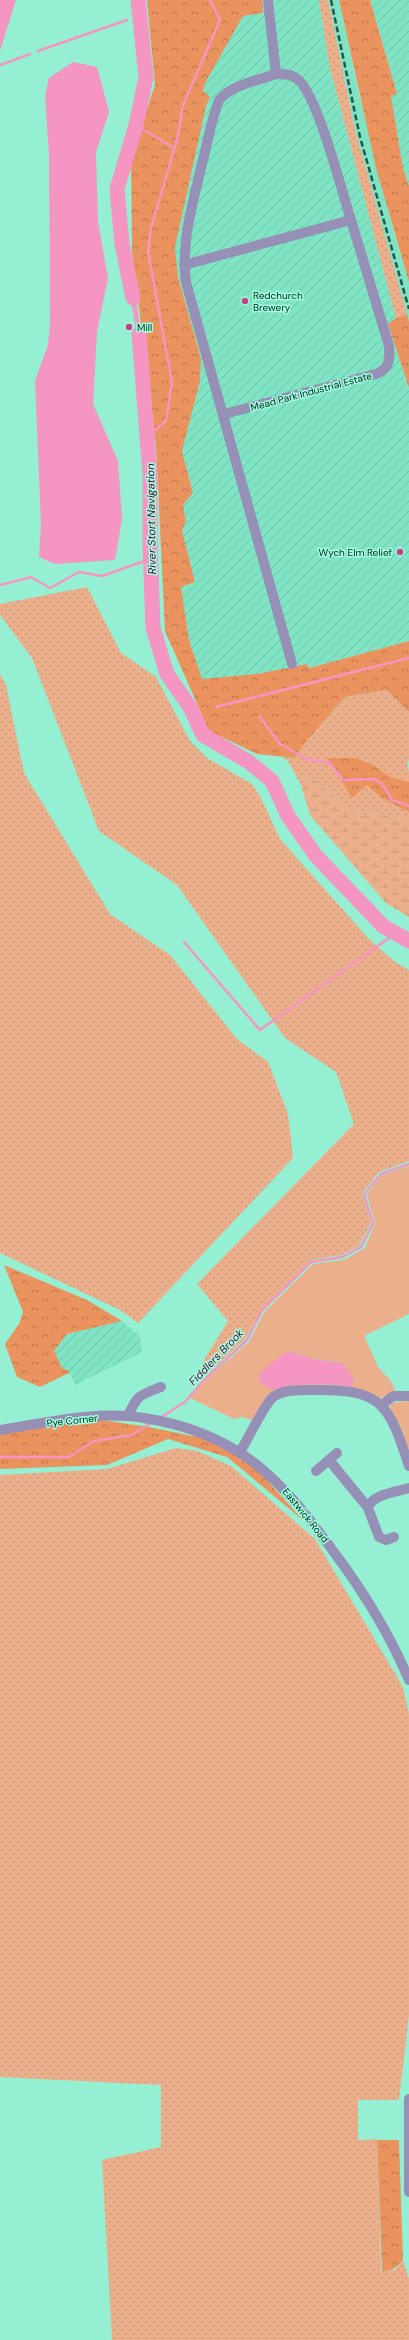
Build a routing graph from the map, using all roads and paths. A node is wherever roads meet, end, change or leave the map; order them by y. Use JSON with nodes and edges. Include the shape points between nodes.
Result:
{"nodes":[{"id":1,"x":268,"y":0,"type":"edge"},
{"id":2,"x":276,"y":74,"type":"junction"},
{"id":3,"x":351,"y":220,"type":"junction"},
{"id":4,"x":184,"y":265,"type":"junction"},
{"id":5,"x":224,"y":414,"type":"junction"},
{"id":6,"x":292,"y":664,"type":"dead end"},
{"id":7,"x":160,"y":1386,"type":"dead end"},
{"id":8,"x":409,"y":1396,"type":"edge"},
{"id":9,"x":382,"y":1404,"type":"junction"},
{"id":10,"x":128,"y":1416,"type":"junction"},
{"id":11,"x":144,"y":1418,"type":"joint"},
{"id":12,"x":0,"y":1430,"type":"edge"},
{"id":13,"x":240,"y":1452,"type":"junction"},
{"id":14,"x":409,"y":1466,"type":"edge"},
{"id":15,"x":316,"y":1472,"type":"dead end"},
{"id":16,"x":409,"y":1488,"type":"edge"},
{"id":17,"x":369,"y":1504,"type":"junction"},
{"id":18,"x":394,"y":1537,"type":"dead end"},
{"id":19,"x":409,"y":1680,"type":"edge"},
{"id":20,"x":409,"y":2098,"type":"edge"},
{"id":21,"x":409,"y":2192,"type":"edge"}],
"edges":[{"from":1,"to":2,"type":"street"},
{"from":2,"to":3,"type":"street","name":"Mead Park Industrial Estate","via":[[285,74],[297,79],[312,99]]},
{"from":2,"to":4,"type":"street","via":[[240,86],[219,100],[185,238]]},
{"from":3,"to":4,"type":"street"},
{"from":3,"to":5,"type":"street","name":"Mead Park Industrial Estate","via":[[389,346],[390,363],[384,371],[376,374]]},
{"from":4,"to":5,"type":"street","via":[[186,282]]},
{"from":5,"to":6,"type":"street"},
{"from":7,"to":10,"type":"street","via":[[140,1394]]},
{"from":8,"to":9,"type":"street","via":[[393,1396]]},
{"from":9,"to":13,"type":"street","via":[[352,1391],[283,1392],[272,1398]]},
{"from":9,"to":14,"type":"street","via":[[396,1429]]},
{"from":10,"to":11,"type":"street","name":"Pye Corner"},
{"from":10,"to":12,"type":"street","name":"Pye Corner","via":[[88,1418]]},
{"from":11,"to":13,"type":"street","name":"Eastwick Road","via":[[195,1430]]},
{"from":13,"to":19,"type":"street","name":"Eastwick Road","via":[[273,1477],[306,1513],[384,1626]]},
{"from":15,"to":17,"type":"street","via":[[333,1457],[365,1504]]},
{"from":16,"to":17,"type":"street","via":[[377,1498]]},
{"from":17,"to":18,"type":"street","via":[[368,1508],[379,1537],[386,1540]]},
{"from":20,"to":21,"type":"street"}]}
